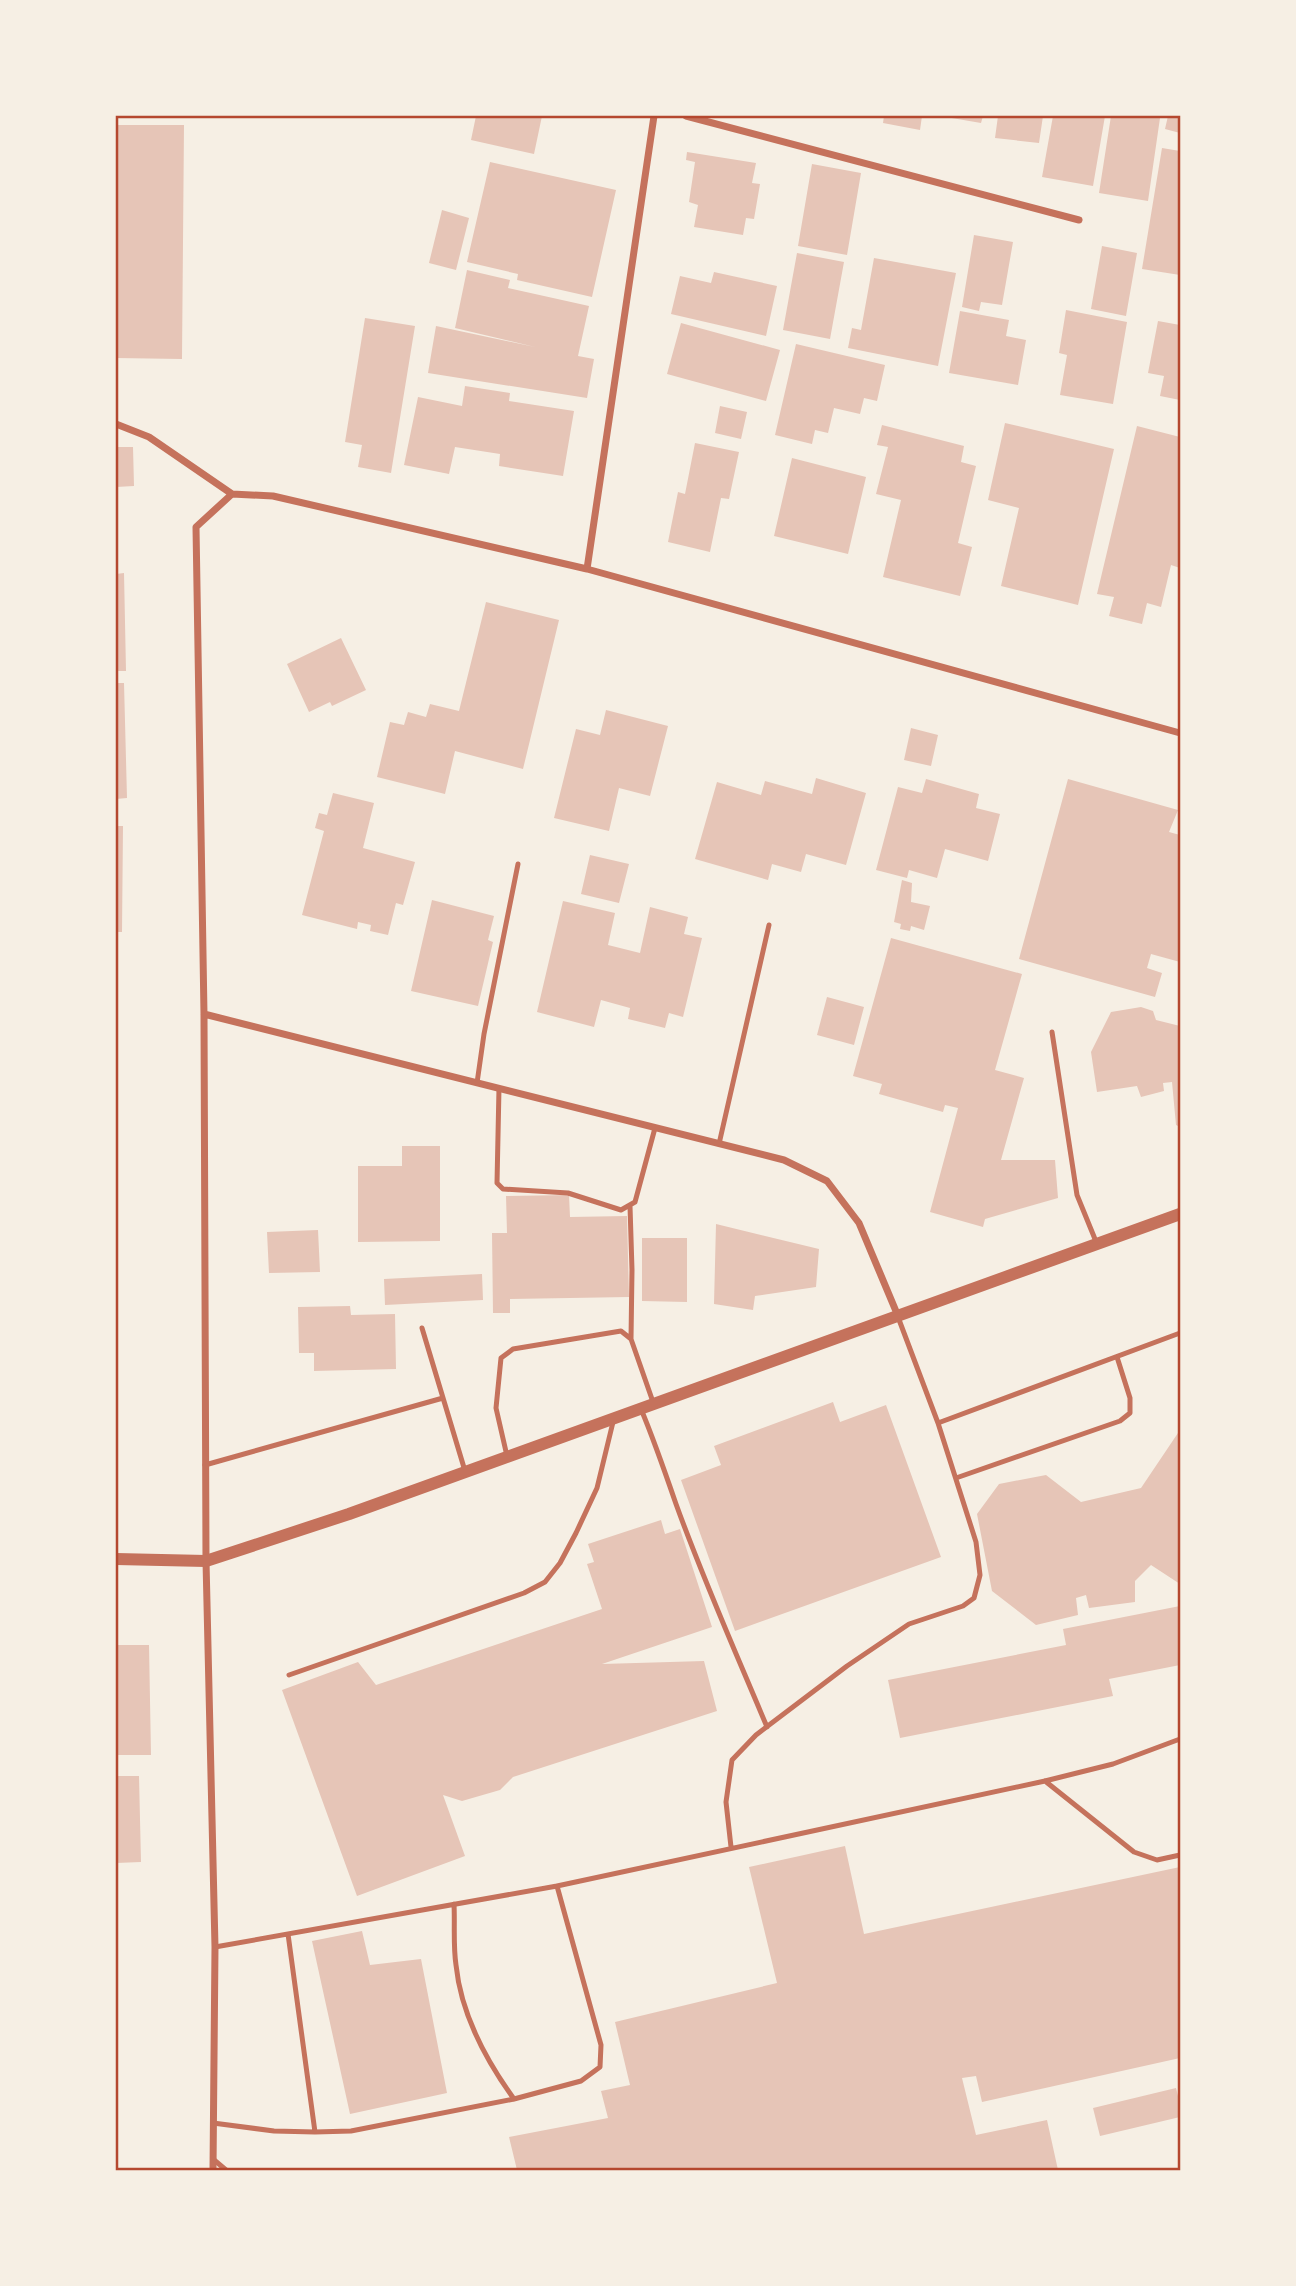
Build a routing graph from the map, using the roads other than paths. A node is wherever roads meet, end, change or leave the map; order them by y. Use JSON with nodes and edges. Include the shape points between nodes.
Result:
{"nodes":[{"id":1,"x":654,"y":116,"type":"edge"},
{"id":2,"x":686,"y":116,"type":"edge"},
{"id":3,"x":1079,"y":220,"type":"dead end"},
{"id":4,"x":116,"y":424,"type":"edge"},
{"id":5,"x":232,"y":494,"type":"junction"},
{"id":6,"x":587,"y":569,"type":"junction"},
{"id":7,"x":1181,"y":733,"type":"edge"},
{"id":8,"x":518,"y":863,"type":"dead end"},
{"id":9,"x":769,"y":925,"type":"dead end"},
{"id":10,"x":204,"y":1014,"type":"junction"},
{"id":11,"x":1052,"y":1032,"type":"dead end"},
{"id":12,"x":477,"y":1083,"type":"junction"},
{"id":13,"x":499,"y":1088,"type":"junction"},
{"id":14,"x":655,"y":1128,"type":"junction"},
{"id":15,"x":719,"y":1144,"type":"junction"},
{"id":16,"x":630,"y":1206,"type":"junction"},
{"id":17,"x":1181,"y":1214,"type":"edge"},
{"id":18,"x":1097,"y":1244,"type":"junction"},
{"id":19,"x":898,"y":1316,"type":"junction"},
{"id":20,"x":422,"y":1328,"type":"dead end"},
{"id":21,"x":1181,"y":1333,"type":"edge"},
{"id":22,"x":631,"y":1339,"type":"junction"},
{"id":23,"x":1117,"y":1357,"type":"junction"},
{"id":24,"x":443,"y":1398,"type":"junction"},
{"id":25,"x":647,"y":1406,"type":"junction"},
{"id":26,"x":614,"y":1418,"type":"junction"},
{"id":27,"x":938,"y":1423,"type":"junction"},
{"id":28,"x":507,"y":1456,"type":"junction"},
{"id":29,"x":205,"y":1465,"type":"junction"},
{"id":30,"x":465,"y":1471,"type":"junction"},
{"id":31,"x":956,"y":1478,"type":"junction"},
{"id":32,"x":116,"y":1559,"type":"edge"},
{"id":33,"x":206,"y":1561,"type":"junction"},
{"id":34,"x":289,"y":1675,"type":"dead end"},
{"id":35,"x":767,"y":1727,"type":"junction"},
{"id":36,"x":1181,"y":1739,"type":"edge"},
{"id":37,"x":1045,"y":1781,"type":"junction"},
{"id":38,"x":731,"y":1847,"type":"junction"},
{"id":39,"x":1181,"y":1855,"type":"edge"},
{"id":40,"x":557,"y":1886,"type":"junction"},
{"id":41,"x":454,"y":1904,"type":"junction"},
{"id":42,"x":288,"y":1934,"type":"junction"},
{"id":43,"x":215,"y":1947,"type":"junction"},
{"id":44,"x":514,"y":2099,"type":"junction"},
{"id":45,"x":213,"y":2123,"type":"junction"},
{"id":46,"x":315,"y":2132,"type":"junction"},
{"id":47,"x":213,"y":2159,"type":"junction"},
{"id":48,"x":213,"y":2171,"type":"edge"},
{"id":49,"x":226,"y":2171,"type":"edge"}],
"edges":[{"from":1,"to":6,"type":"street"},
{"from":2,"to":3,"type":"street"},
{"from":4,"to":5,"type":"street","via":[[149,437]]},
{"from":5,"to":6,"type":"street","via":[[273,496]]},
{"from":5,"to":10,"type":"street","via":[[196,527]]},
{"from":6,"to":7,"type":"street"},
{"from":8,"to":12,"type":"lane"},
{"from":9,"to":15,"type":"lane"},
{"from":10,"to":12,"type":"street"},
{"from":10,"to":29,"type":"street"},
{"from":11,"to":18,"type":"lane","via":[[1077,1195]]},
{"from":12,"to":13,"type":"street"},
{"from":13,"to":14,"type":"street"},
{"from":13,"to":16,"type":"lane","via":[[497,1182],[503,1189],[568,1193],[621,1210]]},
{"from":14,"to":15,"type":"street"},
{"from":14,"to":16,"type":"lane","via":[[635,1202]]},
{"from":15,"to":19,"type":"street","via":[[784,1160],[827,1181],[859,1223]]},
{"from":16,"to":22,"type":"lane"},
{"from":17,"to":18,"type":"street"},
{"from":18,"to":19,"type":"street"},
{"from":19,"to":25,"type":"street"},
{"from":19,"to":27,"type":"lane"},
{"from":20,"to":24,"type":"lane"},
{"from":21,"to":23,"type":"lane"},
{"from":22,"to":25,"type":"lane"},
{"from":22,"to":28,"type":"lane","via":[[621,1331],[528,1345],[501,1358],[496,1408]]},
{"from":23,"to":27,"type":"lane"},
{"from":23,"to":31,"type":"lane","via":[[1130,1398],[1130,1413],[1120,1421]]},
{"from":24,"to":29,"type":"lane"},
{"from":24,"to":30,"type":"lane"},
{"from":25,"to":26,"type":"street"},
{"from":25,"to":35,"type":"lane","via":[[676,1504]]},
{"from":26,"to":28,"type":"street"},
{"from":26,"to":34,"type":"lane","via":[[597,1488],[560,1563],[545,1582]]},
{"from":27,"to":31,"type":"lane"},
{"from":28,"to":30,"type":"street"},
{"from":29,"to":33,"type":"street"},
{"from":30,"to":33,"type":"street"},
{"from":31,"to":35,"type":"lane","via":[[976,1542],[980,1575],[974,1598],[909,1624]]},
{"from":32,"to":33,"type":"street"},
{"from":33,"to":43,"type":"street"},
{"from":35,"to":38,"type":"lane","via":[[732,1760],[726,1802]]},
{"from":36,"to":37,"type":"lane","via":[[1113,1764]]},
{"from":37,"to":38,"type":"lane"},
{"from":37,"to":39,"type":"lane","via":[[1134,1852],[1157,1860]]},
{"from":38,"to":40,"type":"lane"},
{"from":40,"to":41,"type":"lane"},
{"from":40,"to":44,"type":"lane","via":[[601,2045],[600,2067],[581,2081]]},
{"from":41,"to":42,"type":"lane"},
{"from":41,"to":44,"type":"lane","via":[[461,1997],[493,2070]]},
{"from":42,"to":43,"type":"lane"},
{"from":42,"to":46,"type":"lane"},
{"from":43,"to":45,"type":"street"},
{"from":44,"to":46,"type":"lane","via":[[351,2130]]},
{"from":45,"to":46,"type":"lane"},
{"from":45,"to":47,"type":"street"},
{"from":47,"to":48,"type":"street"},
{"from":47,"to":49,"type":"lane"}]}
